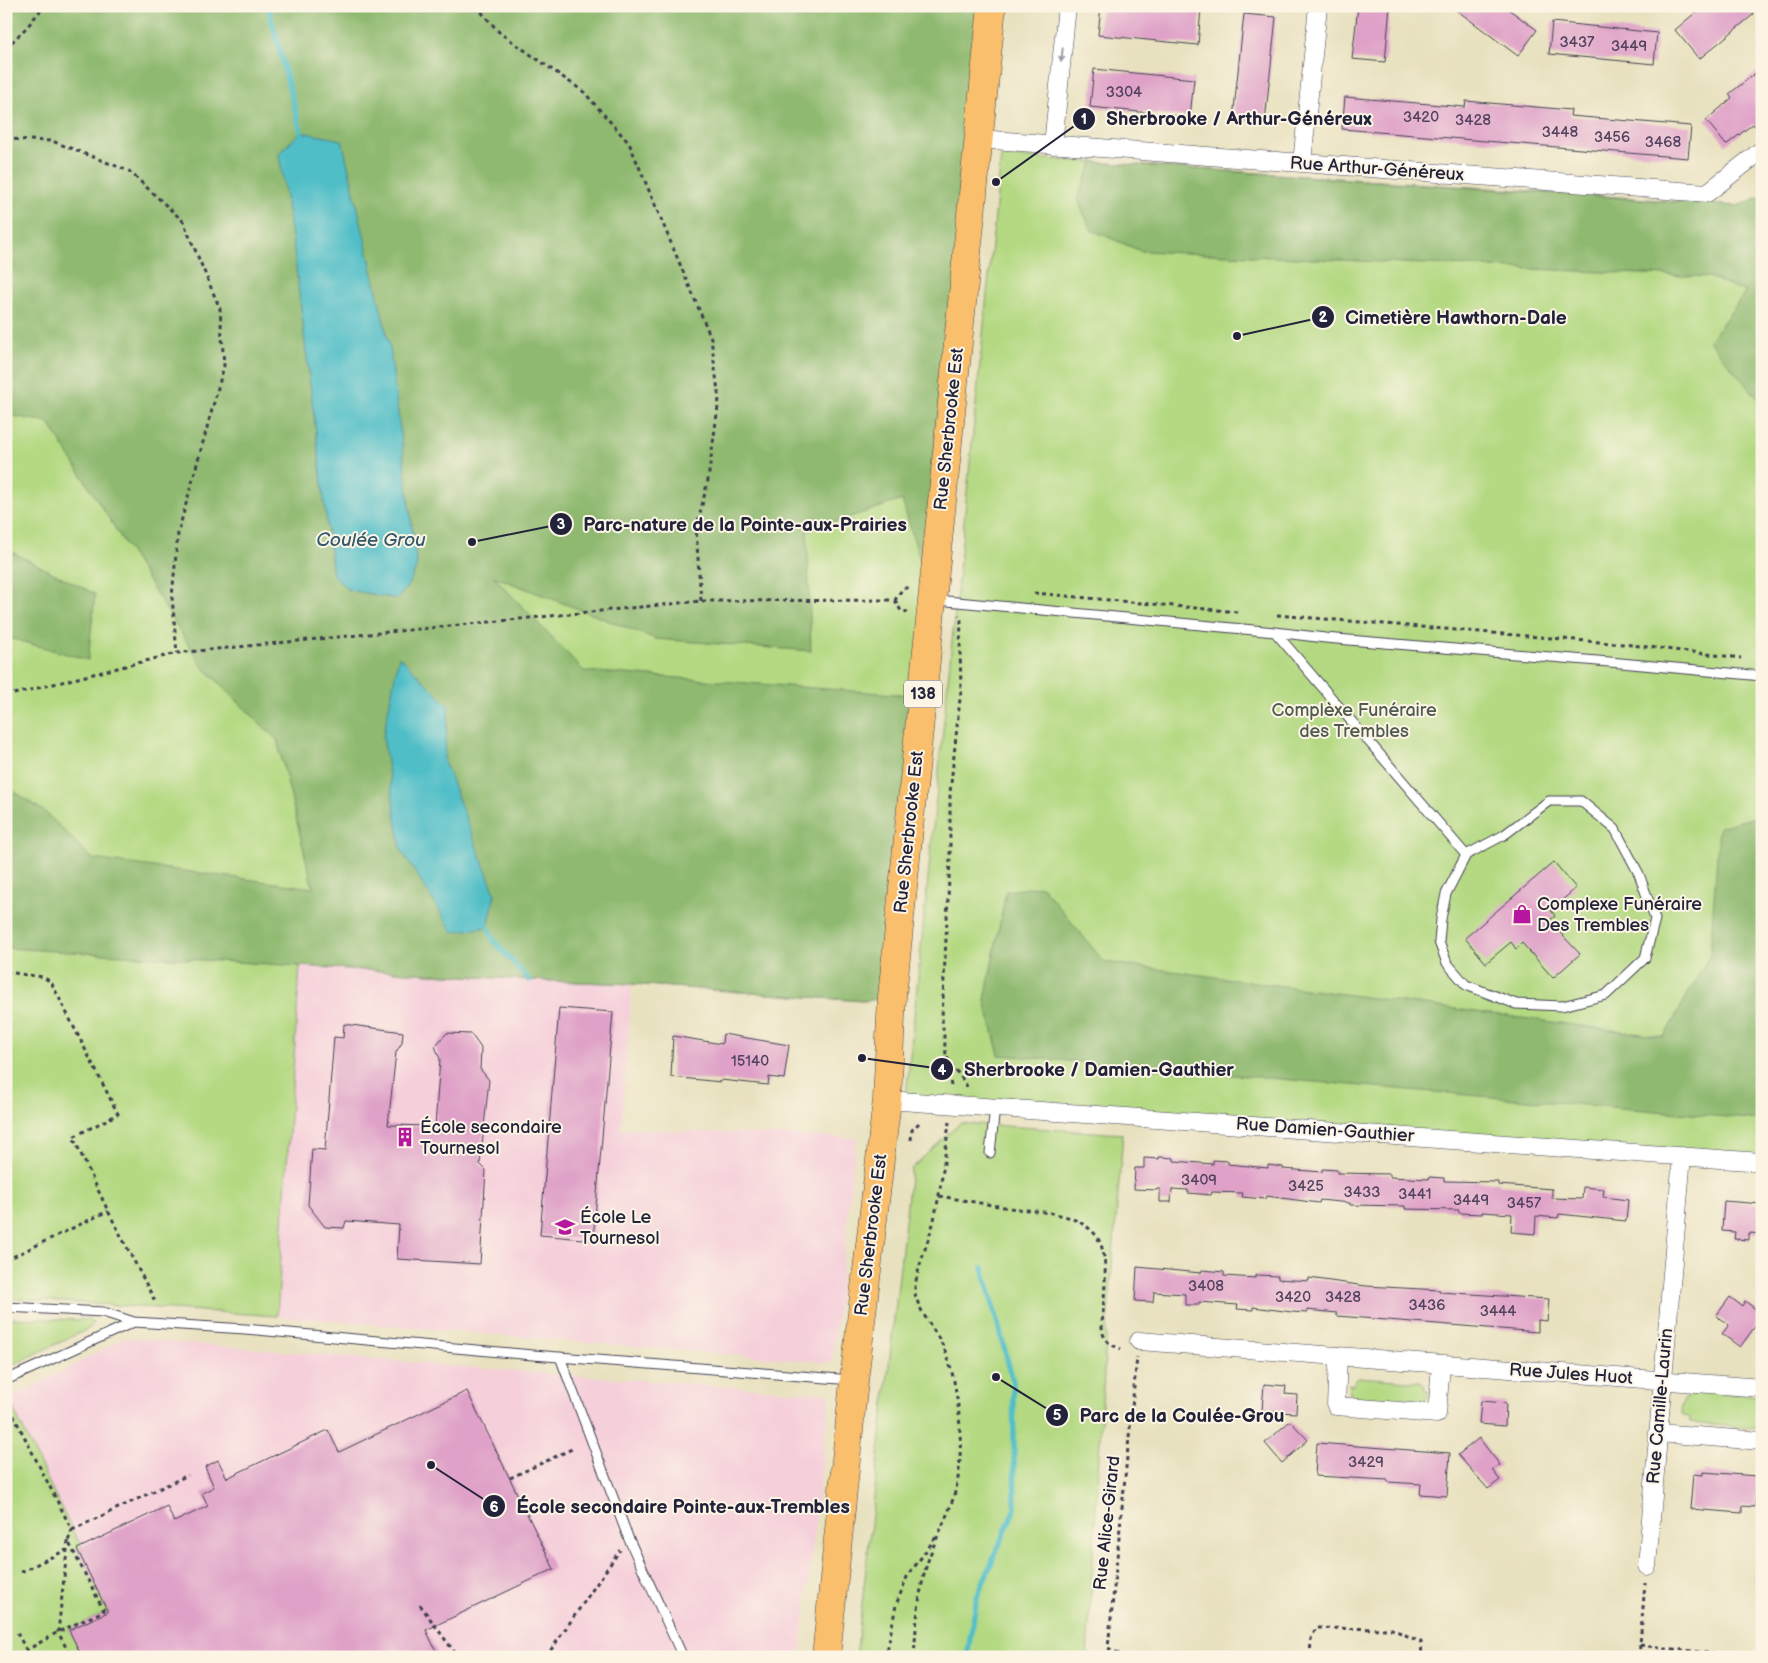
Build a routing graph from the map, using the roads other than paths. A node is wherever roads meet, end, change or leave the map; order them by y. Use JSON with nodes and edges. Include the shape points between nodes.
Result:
{"nodes":[{"id":1,"x":992,"y":6,"type":"edge"},
{"id":2,"x":1067,"y":6,"type":"edge"},
{"id":3,"x":1318,"y":6,"type":"edge"},
{"id":4,"x":979,"y":139,"type":"junction"},
{"id":5,"x":1053,"y":145,"type":"junction"},
{"id":6,"x":1762,"y":150,"type":"edge"},
{"id":7,"x":1302,"y":163,"type":"junction"},
{"id":8,"x":932,"y":600,"type":"junction"},
{"id":9,"x":1275,"y":632,"type":"junction"},
{"id":10,"x":1762,"y":676,"type":"edge"},
{"id":11,"x":1466,"y":855,"type":"junction"},
{"id":12,"x":887,"y":1100,"type":"junction"},
{"id":13,"x":995,"y":1106,"type":"junction"},
{"id":14,"x":990,"y":1153,"type":"dead end"},
{"id":15,"x":1682,"y":1156,"type":"junction"},
{"id":16,"x":1762,"y":1162,"type":"edge"},
{"id":17,"x":6,"y":1307,"type":"edge"},
{"id":18,"x":134,"y":1322,"type":"junction"},
{"id":19,"x":1138,"y":1341,"type":"road end"},
{"id":20,"x":1338,"y":1356,"type":"junction"},
{"id":21,"x":560,"y":1357,"type":"junction"},
{"id":22,"x":1441,"y":1364,"type":"junction"},
{"id":23,"x":6,"y":1380,"type":"edge"},
{"id":24,"x":854,"y":1381,"type":"junction"},
{"id":25,"x":1662,"y":1381,"type":"junction"},
{"id":26,"x":1762,"y":1388,"type":"edge"},
{"id":27,"x":1658,"y":1433,"type":"junction"},
{"id":28,"x":1762,"y":1441,"type":"edge"},
{"id":29,"x":1647,"y":1566,"type":"road end"},
{"id":30,"x":683,"y":1657,"type":"edge"},
{"id":31,"x":826,"y":1657,"type":"edge"}],
"edges":[{"from":1,"to":4,"type":"main road","name":"Rue Sherbrooke Est","number":"138"},
{"from":2,"to":5,"type":"street","one_way":true},
{"from":3,"to":7,"type":"street"},
{"from":4,"to":5,"type":"street","name":"Rue Arthur-Généreux"},
{"from":4,"to":8,"type":"main road","name":"Rue Sherbrooke Est","number":"138"},
{"from":5,"to":7,"type":"street","name":"Rue Arthur-Généreux"},
{"from":6,"to":7,"type":"street","name":"Rue Arthur-Généreux","via":[[1707,193]]},
{"from":8,"to":9,"type":"lane"},
{"from":8,"to":12,"type":"main road","name":"Rue Sherbrooke Est","number":"138","via":[[892,997]]},
{"from":9,"to":10,"type":"lane"},
{"from":9,"to":11,"type":"lane"},
{"from":11,"to":11,"type":"lane","via":[[1446,894],[1439,942],[1447,963],[1466,985],[1516,1004],[1562,1006],[1606,995],[1645,958],[1656,920],[1639,874],[1615,830],[1581,801],[1549,801],[1504,836]]},
{"from":12,"to":13,"type":"street","name":"Rue Damien-Gauthier"},
{"from":12,"to":24,"type":"main road","name":"Rue Sherbrooke Est","number":"138"},
{"from":13,"to":14,"type":"lane"},
{"from":13,"to":15,"type":"street","name":"Rue Damien-Gauthier"},
{"from":15,"to":16,"type":"street","name":"Rue Damien-Gauthier"},
{"from":15,"to":25,"type":"street","name":"Rue Camille-Laurin"},
{"from":17,"to":18,"type":"lane","via":[[103,1312]]},
{"from":18,"to":21,"type":"lane"},
{"from":18,"to":23,"type":"lane"},
{"from":19,"to":20,"type":"street","name":"Rue Jules Huot"},
{"from":20,"to":22,"type":"street","name":"Rue Jules Huot"},
{"from":20,"to":22,"type":"street","via":[[1336,1406],[1436,1414]]},
{"from":21,"to":24,"type":"lane"},
{"from":21,"to":30,"type":"lane","via":[[628,1537]]},
{"from":22,"to":25,"type":"street","name":"Rue Jules Huot"},
{"from":24,"to":31,"type":"main road","name":"Rue Sherbrooke Est","number":"138"},
{"from":25,"to":26,"type":"street","name":"Rue Jules Huot"},
{"from":25,"to":27,"type":"street","name":"Rue Camille-Laurin"},
{"from":27,"to":28,"type":"street"},
{"from":27,"to":29,"type":"street","name":"Rue Camille-Laurin"}]}
